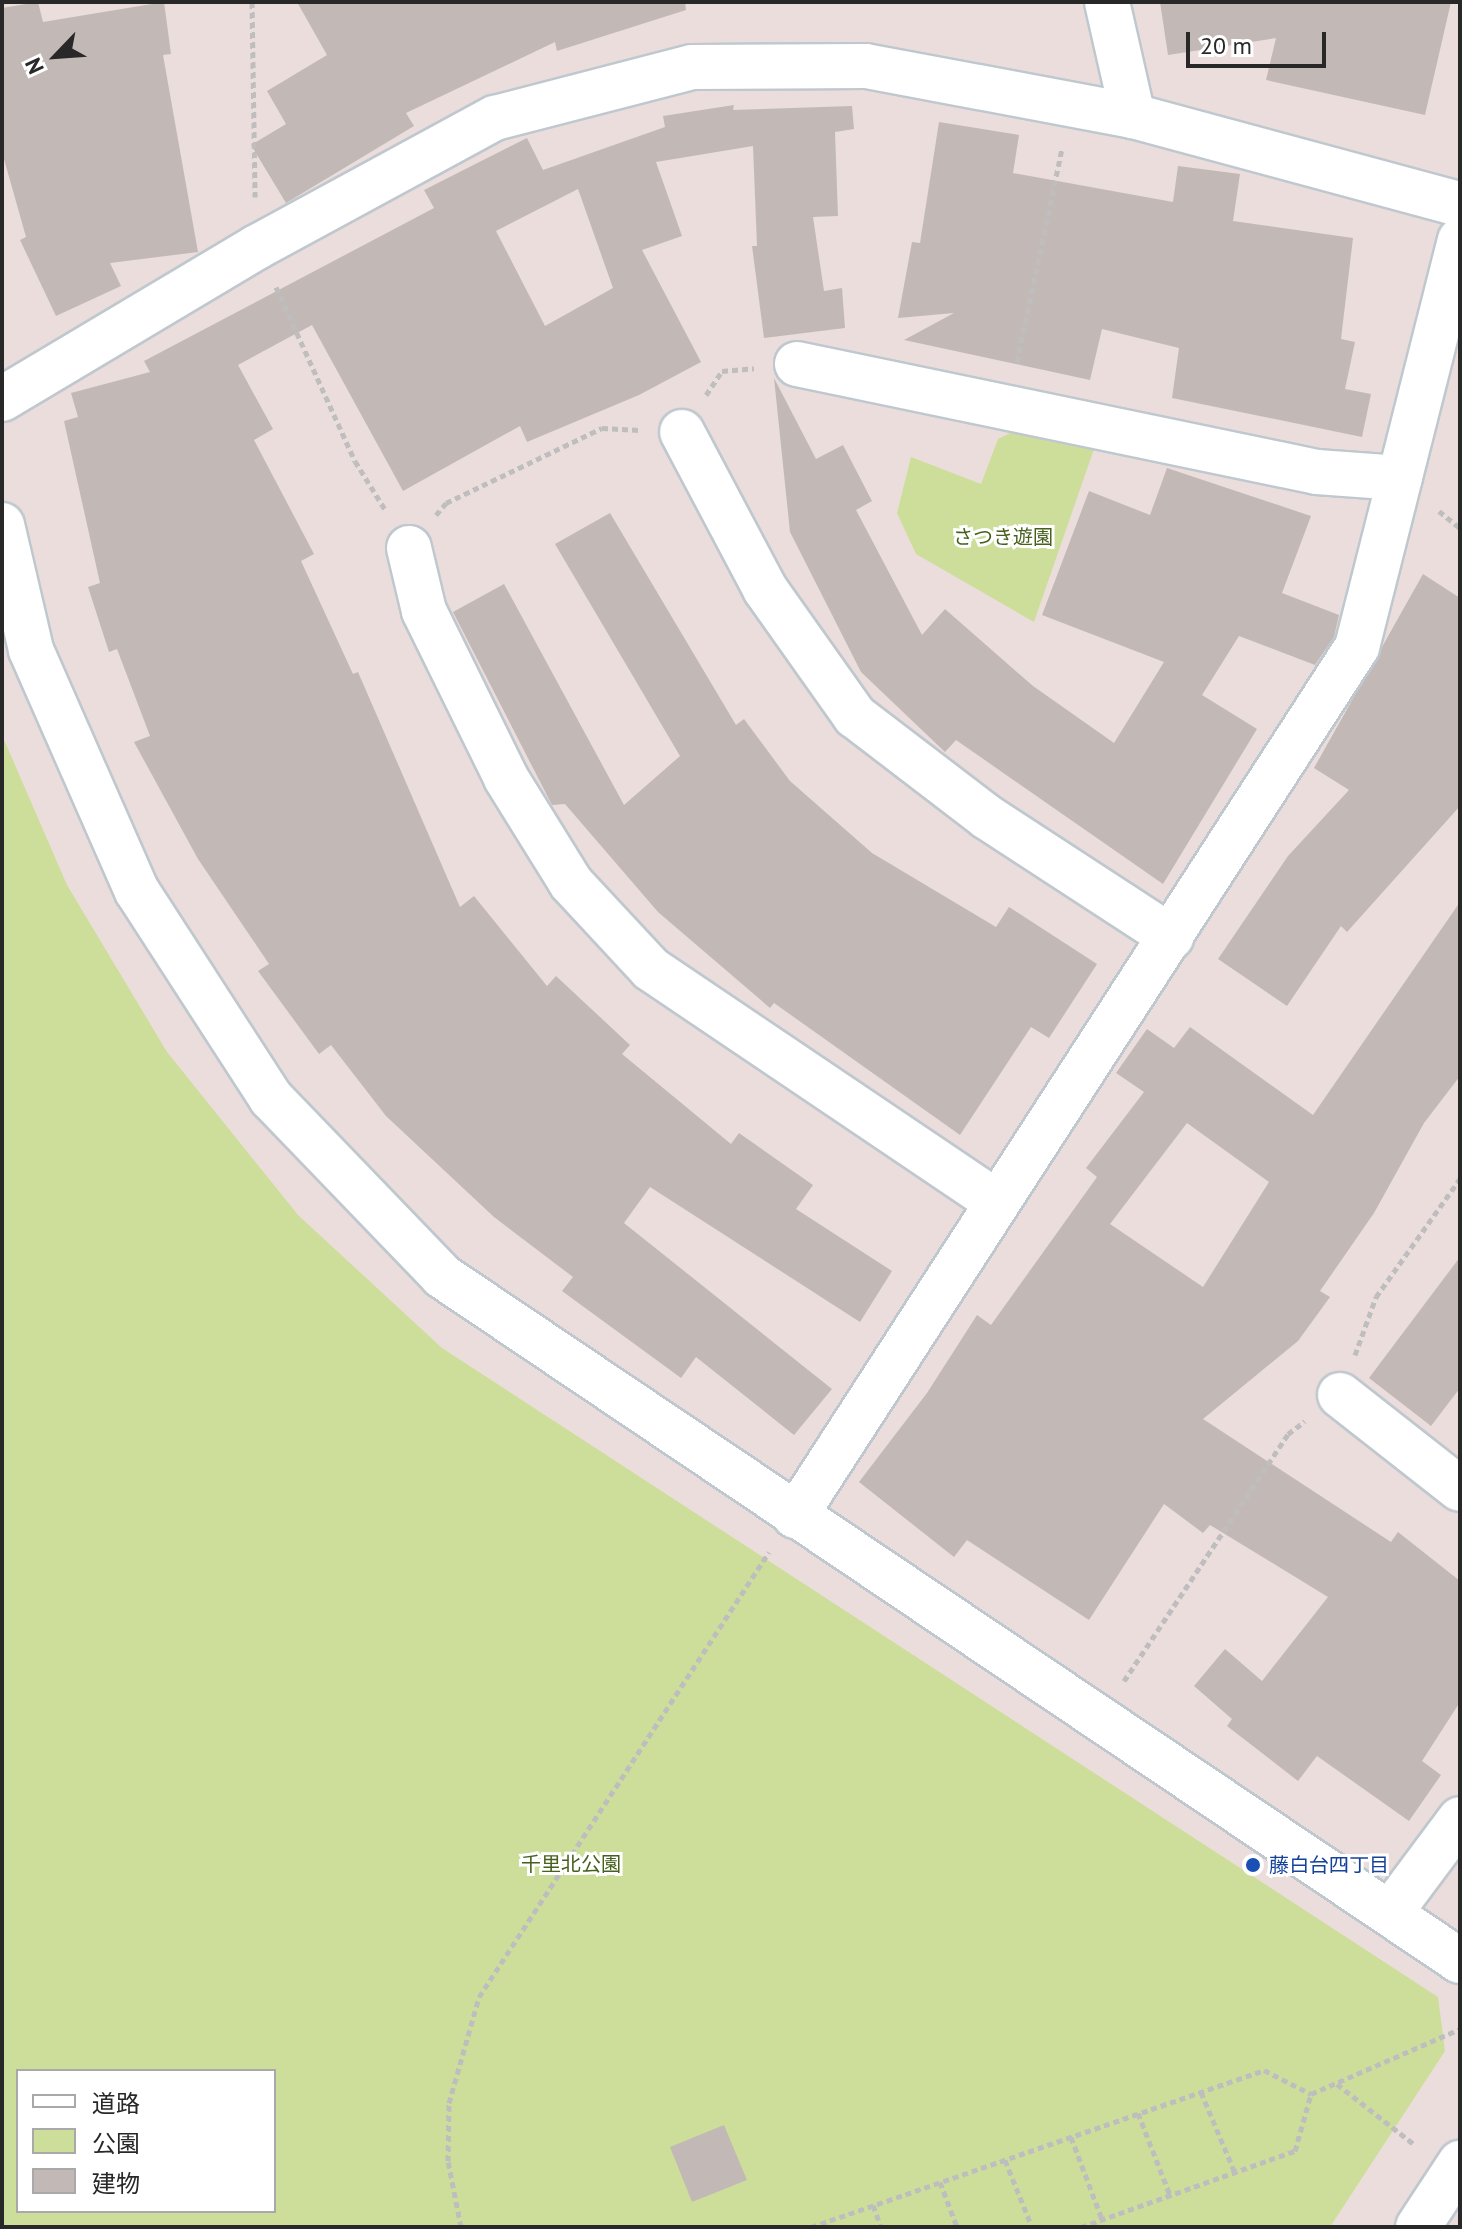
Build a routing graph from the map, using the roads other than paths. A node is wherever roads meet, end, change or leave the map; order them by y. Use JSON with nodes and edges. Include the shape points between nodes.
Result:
{"nodes":[{"id":1,"x":1107,"y":2,"type":"edge"},
{"id":2,"x":1133,"y":116,"type":"junction"},
{"id":3,"x":1460,"y":204,"type":"edge"},
{"id":4,"x":1460,"y":240,"type":"edge"},
{"id":5,"x":797,"y":364,"type":"dead end"},
{"id":6,"x":2,"y":399,"type":"edge"},
{"id":7,"x":682,"y":432,"type":"road end"},
{"id":8,"x":1400,"y":478,"type":"junction"},
{"id":9,"x":2,"y":525,"type":"edge"},
{"id":10,"x":409,"y":548,"type":"road end"},
{"id":11,"x":1171,"y":937,"type":"junction"},
{"id":12,"x":994,"y":1200,"type":"junction"},
{"id":13,"x":1340,"y":1395,"type":"road end"},
{"id":14,"x":1460,"y":1489,"type":"edge"},
{"id":15,"x":795,"y":1516,"type":"junction"},
{"id":16,"x":1460,"y":1819,"type":"edge"},
{"id":17,"x":1390,"y":1913,"type":"junction"},
{"id":18,"x":1460,"y":1961,"type":"edge"}],
"edges":[{"from":1,"to":2,"type":"street"},
{"from":2,"to":3,"type":"street"},
{"from":2,"to":6,"type":"street","via":[[866,66],[692,67],[495,118],[257,247]]},
{"from":4,"to":8,"type":"street"},
{"from":5,"to":8,"type":"street","via":[[1317,472]]},
{"from":7,"to":11,"type":"street","via":[[765,589],[855,716],[987,817]]},
{"from":8,"to":11,"type":"street","via":[[1357,647]]},
{"from":9,"to":15,"type":"street","via":[[31,650],[137,891],[271,1098],[442,1276]]},
{"from":10,"to":12,"type":"street","via":[[424,611],[506,778],[571,883],[663,978]]},
{"from":11,"to":12,"type":"street"},
{"from":12,"to":15,"type":"street"},
{"from":13,"to":14,"type":"street"},
{"from":15,"to":17,"type":"street"},
{"from":16,"to":17,"type":"street"},
{"from":17,"to":18,"type":"street"}]}
